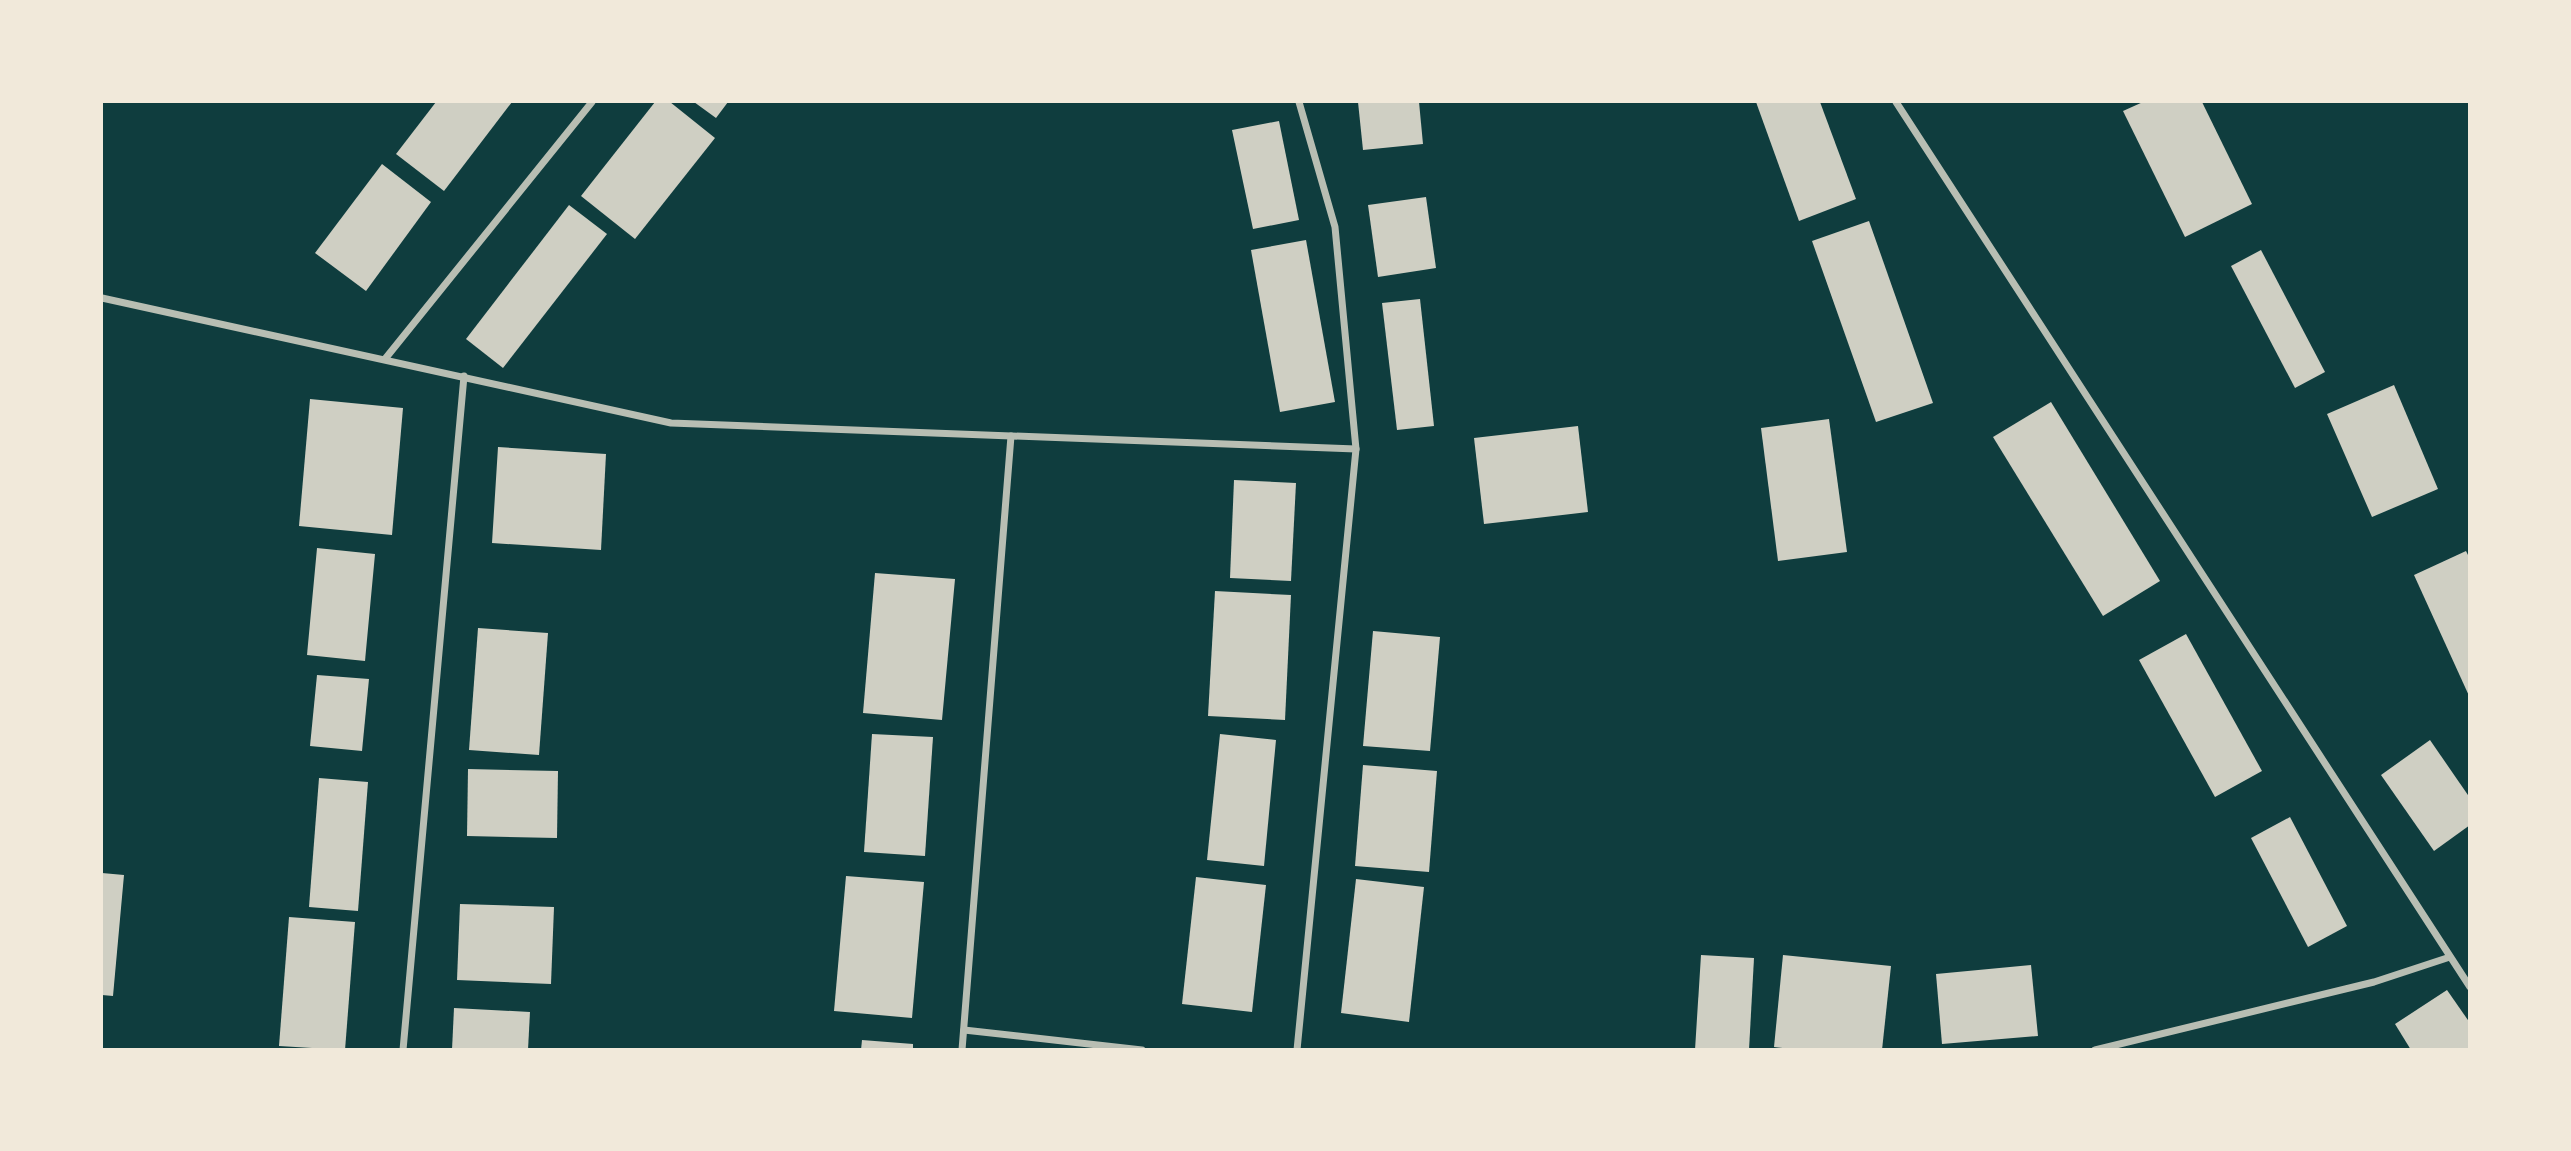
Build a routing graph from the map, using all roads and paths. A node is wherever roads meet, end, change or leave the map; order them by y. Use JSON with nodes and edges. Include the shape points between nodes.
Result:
{"nodes":[{"id":1,"x":592,"y":102,"type":"edge"},
{"id":2,"x":1299,"y":102,"type":"edge"},
{"id":3,"x":1896,"y":102,"type":"edge"},
{"id":4,"x":102,"y":298,"type":"edge"},
{"id":5,"x":385,"y":359,"type":"junction"},
{"id":6,"x":464,"y":376,"type":"junction"},
{"id":7,"x":1011,"y":436,"type":"junction"},
{"id":8,"x":1356,"y":449,"type":"junction"},
{"id":9,"x":2450,"y":957,"type":"junction"},
{"id":10,"x":2469,"y":987,"type":"edge"},
{"id":11,"x":964,"y":1030,"type":"junction"},
{"id":12,"x":403,"y":1049,"type":"edge"},
{"id":13,"x":962,"y":1049,"type":"edge"},
{"id":14,"x":1142,"y":1049,"type":"edge"},
{"id":15,"x":1297,"y":1049,"type":"edge"},
{"id":16,"x":2095,"y":1049,"type":"edge"}],
"edges":[{"from":1,"to":5,"type":"street"},
{"from":2,"to":8,"type":"street","via":[[1335,227]]},
{"from":3,"to":9,"type":"street"},
{"from":4,"to":5,"type":"street"},
{"from":5,"to":6,"type":"street"},
{"from":6,"to":7,"type":"street","via":[[671,423]]},
{"from":6,"to":12,"type":"street"},
{"from":7,"to":8,"type":"street"},
{"from":7,"to":11,"type":"street"},
{"from":8,"to":15,"type":"street"},
{"from":9,"to":10,"type":"street"},
{"from":9,"to":16,"type":"street","via":[[2374,982]]},
{"from":11,"to":13,"type":"street"},
{"from":11,"to":14,"type":"street"}]}
